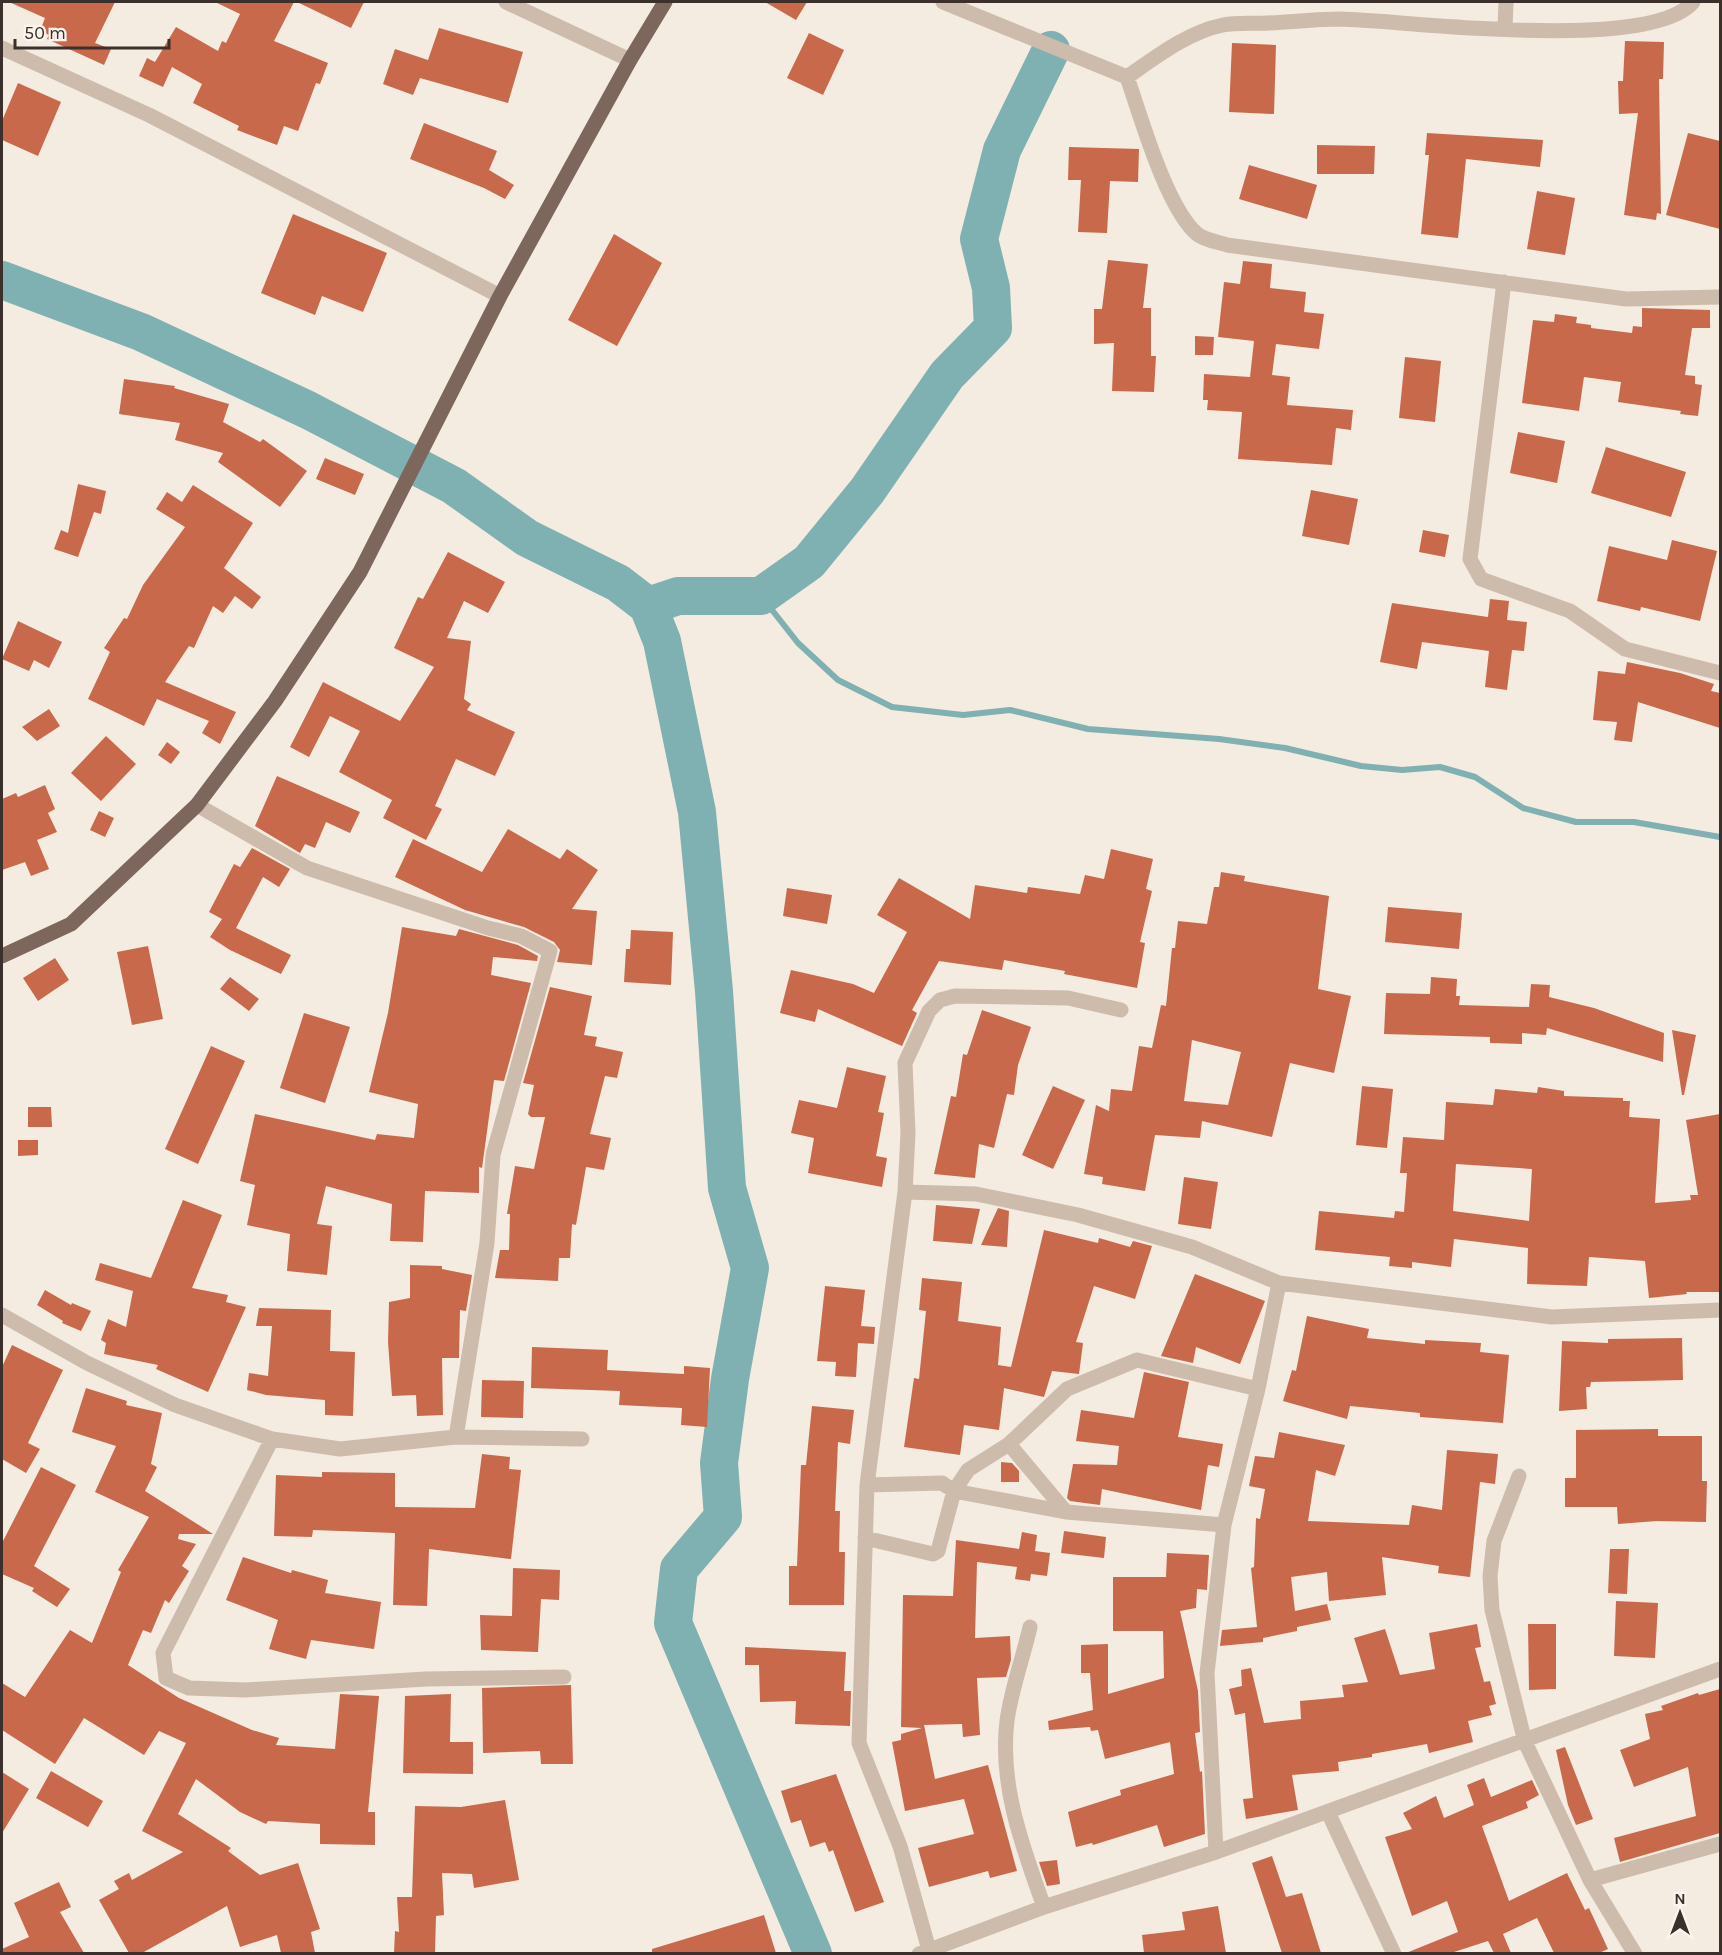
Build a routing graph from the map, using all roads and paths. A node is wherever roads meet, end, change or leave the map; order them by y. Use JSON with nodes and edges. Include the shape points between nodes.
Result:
{"nodes":[{"id":1,"x":507,"y":2,"type":"edge"},
{"id":2,"x":665,"y":2,"type":"edge"},
{"id":3,"x":943,"y":2,"type":"edge"},
{"id":4,"x":1506,"y":2,"type":"edge"},
{"id":5,"x":1693,"y":2,"type":"edge"},
{"id":6,"x":1505,"y":29,"type":"junction"},
{"id":7,"x":2,"y":48,"type":"edge"},
{"id":8,"x":630,"y":60,"type":"junction"},
{"id":9,"x":1128,"y":77,"type":"junction"},
{"id":10,"x":1504,"y":282,"type":"junction"},
{"id":11,"x":500,"y":296,"type":"junction"},
{"id":12,"x":1720,"y":297,"type":"edge"},
{"id":13,"x":1720,"y":673,"type":"edge"},
{"id":14,"x":197,"y":805,"type":"junction"},
{"id":15,"x":2,"y":956,"type":"edge"},
{"id":16,"x":1121,"y":1011,"type":"dead end"},
{"id":17,"x":905,"y":1192,"type":"junction"},
{"id":18,"x":1279,"y":1283,"type":"junction"},
{"id":19,"x":1720,"y":1310,"type":"edge"},
{"id":20,"x":2,"y":1315,"type":"edge"},
{"id":21,"x":1258,"y":1389,"type":"junction"},
{"id":22,"x":456,"y":1437,"type":"junction"},
{"id":23,"x":272,"y":1439,"type":"junction"},
{"id":24,"x":582,"y":1439,"type":"dead end"},
{"id":25,"x":1010,"y":1444,"type":"junction"},
{"id":26,"x":1519,"y":1476,"type":"dead end"},
{"id":27,"x":867,"y":1485,"type":"junction"},
{"id":28,"x":954,"y":1491,"type":"junction"},
{"id":29,"x":1066,"y":1512,"type":"junction"},
{"id":30,"x":1224,"y":1525,"type":"junction"},
{"id":31,"x":865,"y":1538,"type":"junction"},
{"id":32,"x":1030,"y":1627,"type":"dead end"},
{"id":33,"x":1720,"y":1669,"type":"edge"},
{"id":34,"x":564,"y":1677,"type":"dead end"},
{"id":35,"x":1525,"y":1742,"type":"junction"},
{"id":36,"x":1328,"y":1812,"type":"junction"},
{"id":37,"x":1720,"y":1844,"type":"edge"},
{"id":38,"x":1215,"y":1852,"type":"junction"},
{"id":39,"x":1590,"y":1880,"type":"junction"},
{"id":40,"x":1044,"y":1907,"type":"junction"},
{"id":41,"x":924,"y":1952,"type":"edge"},
{"id":42,"x":1394,"y":1953,"type":"edge"},
{"id":43,"x":1635,"y":1953,"type":"edge"}],
"edges":[{"from":1,"to":8,"type":"street"},
{"from":2,"to":8,"type":"main road"},
{"from":3,"to":9,"type":"street"},
{"from":4,"to":6,"type":"street"},
{"from":5,"to":6,"type":"street","via":[[1686,10],[1658,22],[1618,28]]},
{"from":6,"to":9,"type":"street","via":[[1340,19],[1222,25],[1169,47]]},
{"from":7,"to":11,"type":"street","via":[[149,115]]},
{"from":8,"to":11,"type":"main road"},
{"from":9,"to":10,"type":"street","via":[[1178,209],[1197,235],[1227,245]]},
{"from":10,"to":12,"type":"street","via":[[1626,299]]},
{"from":10,"to":13,"type":"street","via":[[1470,559],[1481,579],[1570,611],[1625,649]]},
{"from":11,"to":14,"type":"main road","via":[[360,572],[275,701]]},
{"from":14,"to":15,"type":"main road","via":[[71,924]]},
{"from":14,"to":22,"type":"street","via":[[307,868],[521,936],[550,951],[493,1155],[487,1243]]},
{"from":16,"to":17,"type":"street","via":[[1068,998],[955,996],[940,1000],[929,1011],[905,1064]]},
{"from":17,"to":18,"type":"street","via":[[976,1194],[1078,1215],[1192,1247]]},
{"from":17,"to":27,"type":"street"},
{"from":18,"to":19,"type":"street","via":[[1552,1317]]},
{"from":18,"to":21,"type":"street"},
{"from":20,"to":23,"type":"street","via":[[87,1363],[175,1405]]},
{"from":21,"to":25,"type":"street","via":[[1137,1360],[1067,1389]]},
{"from":21,"to":30,"type":"street"},
{"from":22,"to":23,"type":"street","via":[[340,1449]]},
{"from":22,"to":24,"type":"street"},
{"from":23,"to":34,"type":"street","via":[[163,1653],[166,1678],[189,1688],[245,1690],[426,1679]]},
{"from":25,"to":28,"type":"street","via":[[968,1470]]},
{"from":25,"to":29,"type":"street"},
{"from":26,"to":35,"type":"street","via":[[1494,1541],[1490,1576],[1491,1610]]},
{"from":27,"to":28,"type":"street","via":[[942,1483]]},
{"from":27,"to":31,"type":"street"},
{"from":28,"to":29,"type":"street"},
{"from":28,"to":31,"type":"street","via":[[939,1551],[933,1554]]},
{"from":29,"to":30,"type":"street"},
{"from":30,"to":38,"type":"street","via":[[1207,1673]]},
{"from":31,"to":41,"type":"street","via":[[859,1743],[900,1846]]},
{"from":32,"to":40,"type":"street","via":[[1007,1721],[1007,1783],[1024,1851]]},
{"from":33,"to":35,"type":"street"},
{"from":35,"to":36,"type":"street"},
{"from":35,"to":39,"type":"street"},
{"from":36,"to":38,"type":"street"},
{"from":36,"to":42,"type":"street"},
{"from":37,"to":39,"type":"street"},
{"from":38,"to":40,"type":"street"},
{"from":39,"to":43,"type":"street"},
{"from":40,"to":41,"type":"street"}]}
